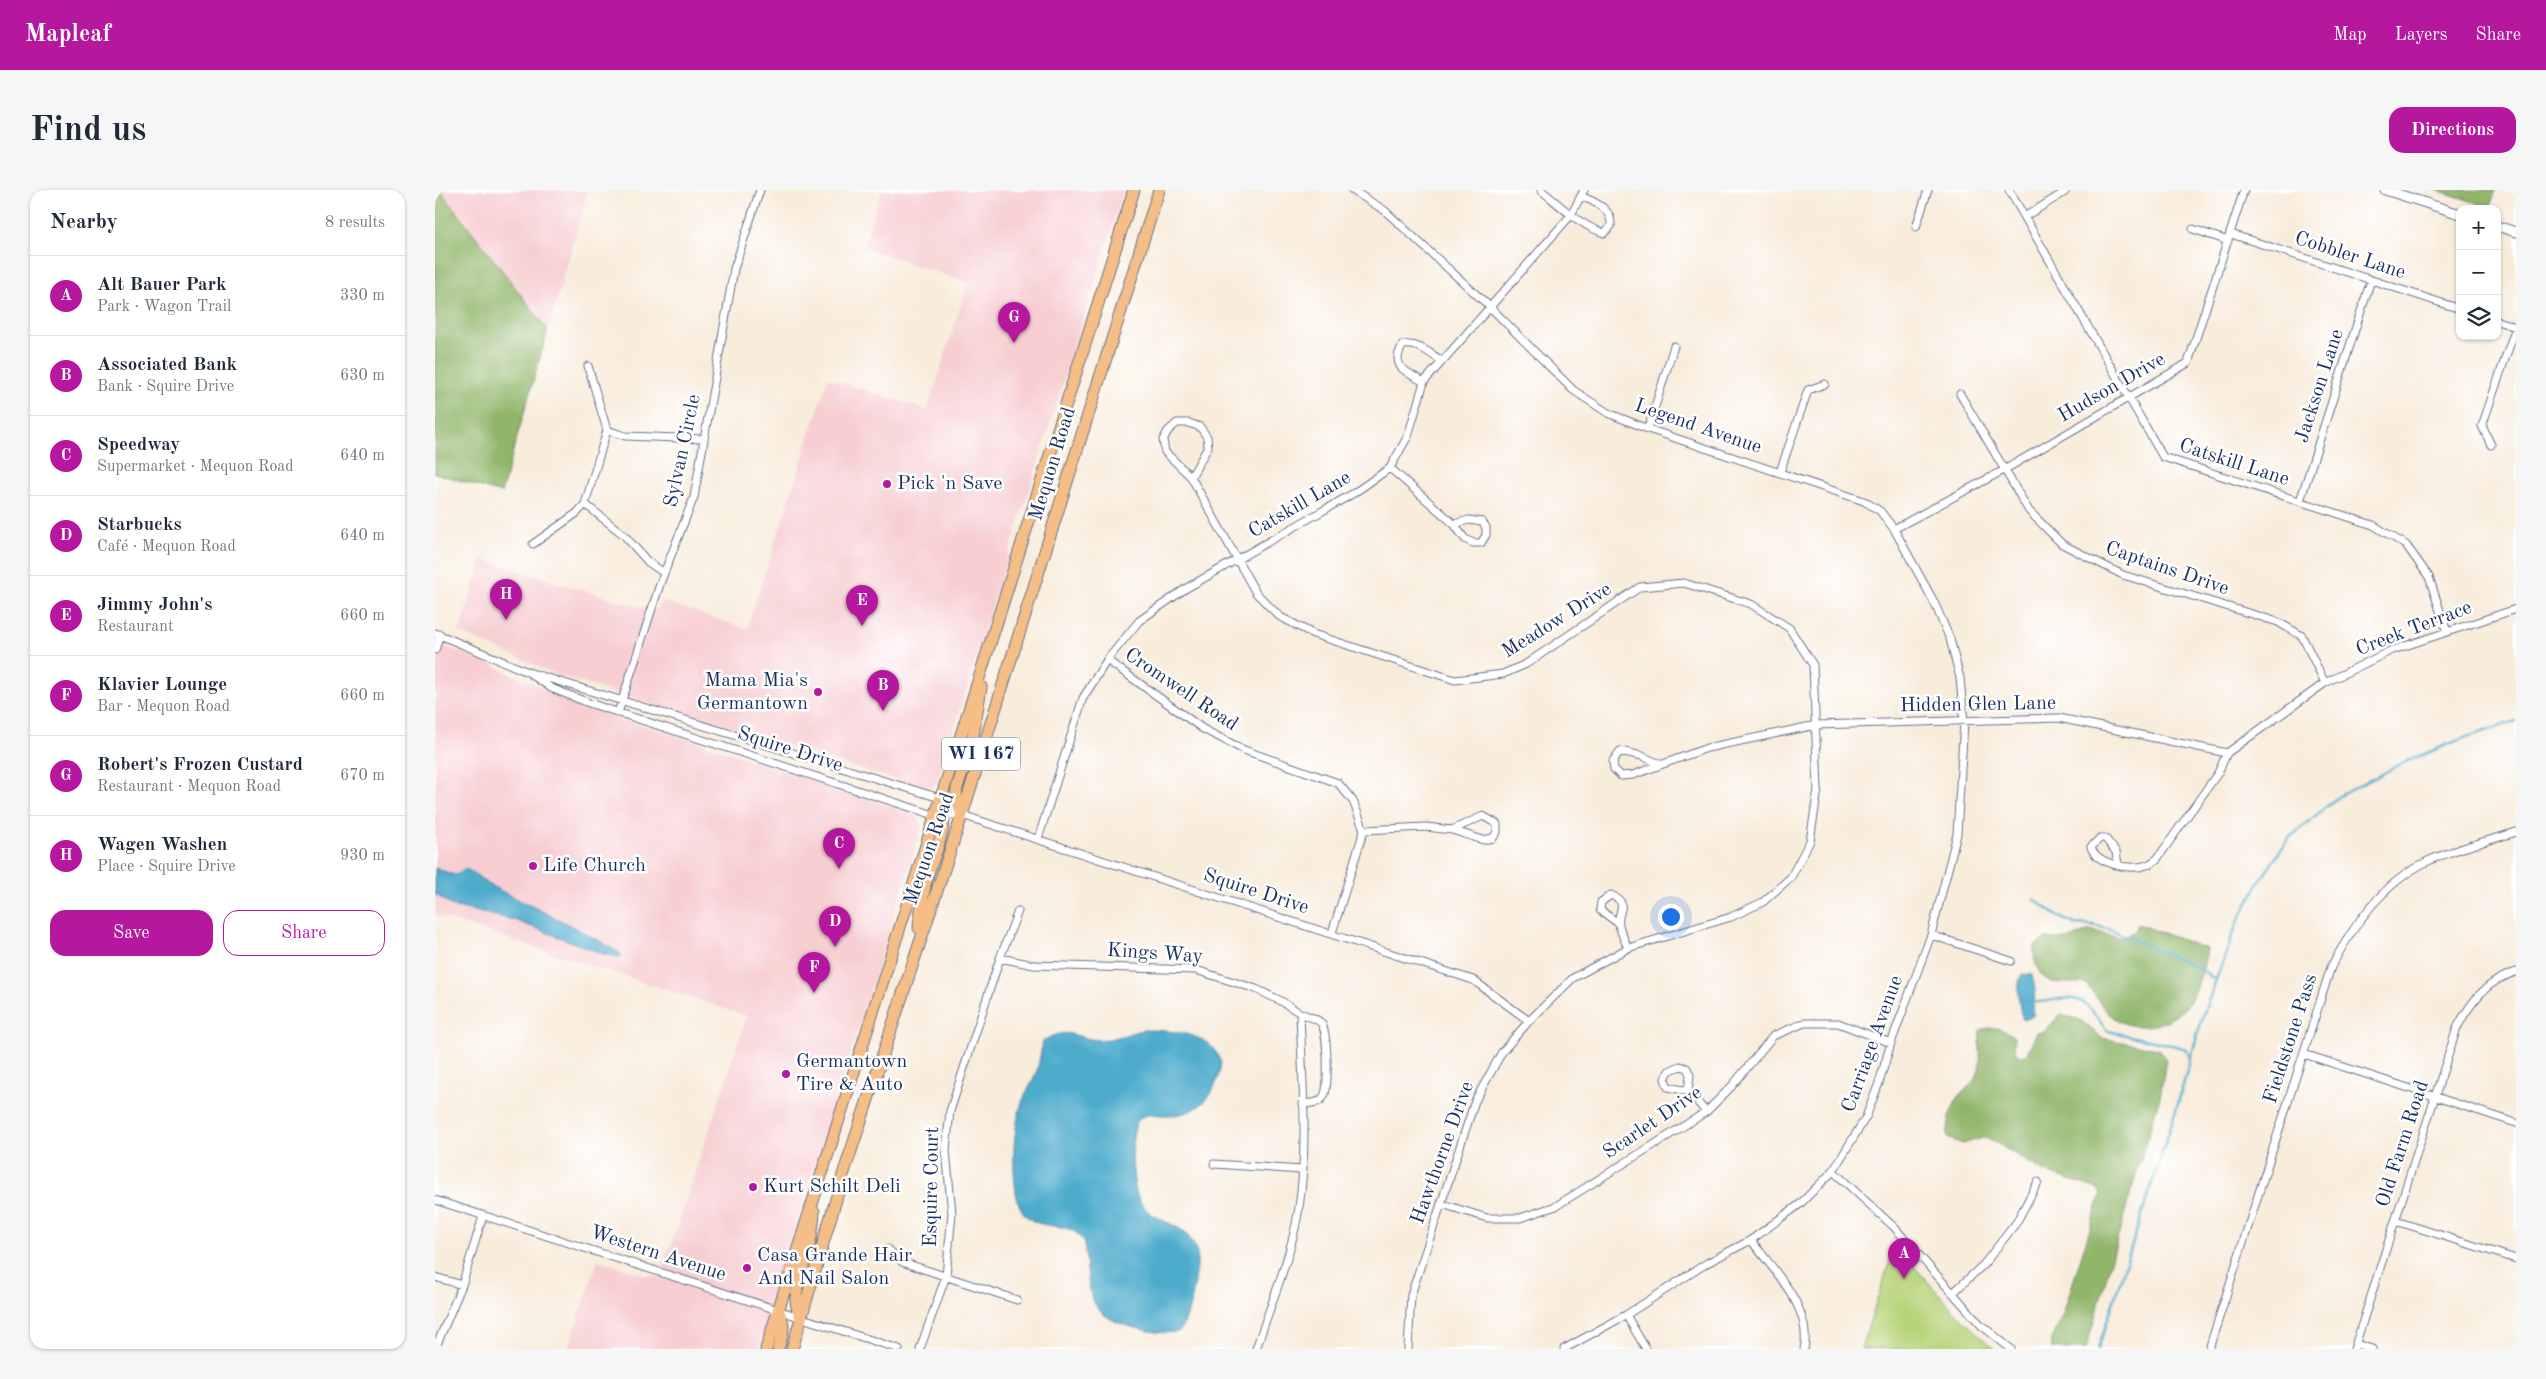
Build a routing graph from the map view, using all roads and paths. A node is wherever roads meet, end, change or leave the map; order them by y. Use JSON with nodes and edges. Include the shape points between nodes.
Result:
{"nodes":[{"id":1,"x":760,"y":190,"type":"edge"},
{"id":2,"x":1134,"y":190,"type":"edge"},
{"id":3,"x":1159,"y":190,"type":"edge"},
{"id":4,"x":1352,"y":190,"type":"edge"},
{"id":5,"x":1541,"y":190,"type":"edge"},
{"id":6,"x":1928,"y":190,"type":"edge"},
{"id":7,"x":2009,"y":190,"type":"edge"},
{"id":8,"x":2243,"y":190,"type":"edge"},
{"id":9,"x":2385,"y":190,"type":"edge"},
{"id":10,"x":2065,"y":192,"type":"dead end"},
{"id":11,"x":1583,"y":193,"type":"edge"},
{"id":12,"x":2456,"y":213,"type":"edge"},
{"id":13,"x":1571,"y":215,"type":"junction"},
{"id":14,"x":2026,"y":216,"type":"junction"},
{"id":15,"x":1916,"y":227,"type":"dead end"},
{"id":16,"x":2501,"y":227,"type":"edge"},
{"id":17,"x":2193,"y":229,"type":"dead end"},
{"id":18,"x":2516,"y":232,"type":"edge"},
{"id":19,"x":2229,"y":237,"type":"junction"},
{"id":20,"x":2371,"y":280,"type":"junction"},
{"id":21,"x":1489,"y":306,"type":"junction"},
{"id":22,"x":2456,"y":308,"type":"edge"},
{"id":23,"x":2501,"y":322,"type":"edge"},
{"id":24,"x":2516,"y":327,"type":"edge"},
{"id":25,"x":1674,"y":346,"type":"dead end"},
{"id":26,"x":1442,"y":361,"type":"junction"},
{"id":27,"x":588,"y":366,"type":"dead end"},
{"id":28,"x":1424,"y":382,"type":"junction"},
{"id":29,"x":1825,"y":384,"type":"dead end"},
{"id":30,"x":1960,"y":394,"type":"dead end"},
{"id":31,"x":2129,"y":398,"type":"junction"},
{"id":32,"x":1648,"y":429,"type":"junction"},
{"id":33,"x":607,"y":430,"type":"junction"},
{"id":34,"x":704,"y":439,"type":"junction"},
{"id":35,"x":2491,"y":445,"type":"dead end"},
{"id":36,"x":1390,"y":468,"type":"junction"},
{"id":37,"x":2004,"y":470,"type":"junction"},
{"id":38,"x":1780,"y":472,"type":"junction"},
{"id":39,"x":1191,"y":477,"type":"junction"},
{"id":40,"x":2300,"y":501,"type":"junction"},
{"id":41,"x":585,"y":504,"type":"junction"},
{"id":42,"x":1455,"y":524,"type":"junction"},
{"id":43,"x":1894,"y":529,"type":"junction"},
{"id":44,"x":533,"y":544,"type":"dead end"},
{"id":45,"x":1237,"y":560,"type":"junction"},
{"id":46,"x":664,"y":573,"type":"junction"},
{"id":47,"x":2516,"y":610,"type":"edge"},
{"id":48,"x":2447,"y":632,"type":"junction"},
{"id":49,"x":437,"y":634,"type":"edge"},
{"id":50,"x":435,"y":650,"type":"edge"},
{"id":51,"x":985,"y":660,"type":"junction"},
{"id":52,"x":1107,"y":660,"type":"junction"},
{"id":53,"x":528,"y":672,"type":"junction"},
{"id":54,"x":2325,"y":683,"type":"junction"},
{"id":55,"x":622,"y":699,"type":"junction"},
{"id":56,"x":618,"y":713,"type":"junction"},
{"id":57,"x":1964,"y":722,"type":"junction"},
{"id":58,"x":1816,"y":725,"type":"junction"},
{"id":59,"x":2227,"y":752,"type":"junction"},
{"id":60,"x":1660,"y":764,"type":"junction"},
{"id":61,"x":940,"y":798,"type":"junction"},
{"id":62,"x":939,"y":815,"type":"junction"},
{"id":63,"x":962,"y":815,"type":"junction"},
{"id":64,"x":1364,"y":830,"type":"junction"},
{"id":65,"x":1453,"y":830,"type":"junction"},
{"id":66,"x":2516,"y":832,"type":"edge"},
{"id":67,"x":1037,"y":839,"type":"junction"},
{"id":68,"x":2118,"y":864,"type":"dead end"},
{"id":69,"x":1019,"y":912,"type":"dead end"},
{"id":70,"x":1618,"y":923,"type":"dead end"},
{"id":71,"x":1332,"y":933,"type":"junction"},
{"id":72,"x":1931,"y":935,"type":"junction"},
{"id":73,"x":917,"y":947,"type":"junction"},
{"id":74,"x":1628,"y":948,"type":"junction"},
{"id":75,"x":1000,"y":958,"type":"junction"},
{"id":76,"x":2011,"y":961,"type":"dead end"},
{"id":77,"x":2516,"y":972,"type":"edge"},
{"id":78,"x":1300,"y":1013,"type":"junction"},
{"id":79,"x":1529,"y":1021,"type":"junction"},
{"id":80,"x":1891,"y":1043,"type":"junction"},
{"id":81,"x":2304,"y":1054,"type":"junction"},
{"id":82,"x":1688,"y":1091,"type":"dead end"},
{"id":83,"x":2435,"y":1097,"type":"junction"},
{"id":84,"x":1303,"y":1104,"type":"junction"},
{"id":85,"x":1706,"y":1112,"type":"junction"},
{"id":86,"x":2516,"y":1123,"type":"edge"},
{"id":87,"x":825,"y":1159,"type":"junction"},
{"id":88,"x":1214,"y":1164,"type":"dead end"},
{"id":89,"x":846,"y":1166,"type":"junction"},
{"id":90,"x":1302,"y":1170,"type":"junction"},
{"id":91,"x":1833,"y":1171,"type":"junction"},
{"id":92,"x":2038,"y":1182,"type":"dead end"},
{"id":93,"x":815,"y":1195,"type":"junction"},
{"id":94,"x":435,"y":1200,"type":"edge"},
{"id":95,"x":1442,"y":1204,"type":"junction"},
{"id":96,"x":483,"y":1216,"type":"junction"},
{"id":97,"x":2396,"y":1221,"type":"junction"},
{"id":98,"x":1751,"y":1240,"type":"junction"},
{"id":99,"x":888,"y":1249,"type":"dead end"},
{"id":100,"x":2516,"y":1259,"type":"edge"},
{"id":101,"x":946,"y":1276,"type":"junction"},
{"id":102,"x":435,"y":1277,"type":"edge"},
{"id":103,"x":462,"y":1285,"type":"junction"},
{"id":104,"x":1954,"y":1292,"type":"junction"},
{"id":105,"x":1017,"y":1300,"type":"dead end"},
{"id":106,"x":778,"y":1310,"type":"junction"},
{"id":107,"x":1626,"y":1315,"type":"junction"},
{"id":108,"x":801,"y":1317,"type":"junction"},
{"id":109,"x":2355,"y":1346,"type":"edge"},
{"id":110,"x":435,"y":1349,"type":"edge"},
{"id":111,"x":766,"y":1349,"type":"edge"},
{"id":112,"x":778,"y":1349,"type":"edge"},
{"id":113,"x":792,"y":1349,"type":"edge"},
{"id":114,"x":899,"y":1349,"type":"edge"},
{"id":115,"x":920,"y":1349,"type":"edge"},
{"id":116,"x":1256,"y":1349,"type":"edge"},
{"id":117,"x":1408,"y":1349,"type":"edge"},
{"id":118,"x":1564,"y":1349,"type":"edge"},
{"id":119,"x":1646,"y":1349,"type":"edge"},
{"id":120,"x":1804,"y":1349,"type":"edge"},
{"id":121,"x":2011,"y":1349,"type":"edge"},
{"id":122,"x":2209,"y":1349,"type":"edge"},
{"id":123,"x":2371,"y":1349,"type":"edge"}],
"edges":[{"from":1,"to":34,"type":"street","name":"Sylvan Circle","via":[[734,269]]},
{"from":2,"to":51,"type":"main road","name":"Mequon Road","number":"WI 167"},
{"from":3,"to":63,"type":"main road","name":"Mequon Road","number":"WI 167"},
{"from":4,"to":21,"type":"street","name":"Legend Avenue","via":[[1384,210]]},
{"from":5,"to":13,"type":"street"},
{"from":6,"to":15,"type":"street"},
{"from":7,"to":14,"type":"street","name":"Catskill Lane"},
{"from":8,"to":19,"type":"street","name":"Hudson Drive"},
{"from":9,"to":12,"type":"street"},
{"from":10,"to":14,"type":"street"},
{"from":11,"to":13,"type":"street","name":"Catskill Lane"},
{"from":11,"to":13,"type":"street","via":[[1607,210],[1611,226],[1604,232],[1593,229]]},
{"from":13,"to":21,"type":"street","name":"Catskill Lane"},
{"from":14,"to":31,"type":"street","name":"Catskill Lane"},
{"from":16,"to":18,"type":"street"},
{"from":17,"to":19,"type":"street","name":"Cobbler Lane"},
{"from":19,"to":20,"type":"street","name":"Cobbler Lane"},
{"from":19,"to":31,"type":"street","name":"Hudson Drive","via":[[2189,363]]},
{"from":20,"to":22,"type":"street","name":"Cobbler Lane"},
{"from":20,"to":40,"type":"street","name":"Jackson Lane"},
{"from":21,"to":26,"type":"street","name":"Catskill Lane"},
{"from":21,"to":32,"type":"street","name":"Legend Avenue","via":[[1573,390],[1607,413]]},
{"from":23,"to":24,"type":"street"},
{"from":24,"to":35,"type":"street","via":[[2482,426]]},
{"from":25,"to":32,"type":"street"},
{"from":26,"to":28,"type":"street","name":"Catskill Lane"},
{"from":26,"to":28,"type":"street","via":[[1418,346],[1403,345],[1397,361],[1402,369]]},
{"from":27,"to":33,"type":"street"},
{"from":28,"to":36,"type":"street","name":"Catskill Lane","via":[[1408,436]]},
{"from":29,"to":38,"type":"street","via":[[1808,390]]},
{"from":30,"to":37,"type":"street","name":"Captains Drive"},
{"from":31,"to":37,"type":"street","name":"Hudson Drive"},
{"from":31,"to":40,"type":"street","name":"Catskill Lane","via":[[2163,457]]},
{"from":32,"to":38,"type":"street","name":"Legend Avenue"},
{"from":33,"to":34,"type":"street","via":[[625,436]]},
{"from":33,"to":41,"type":"street"},
{"from":34,"to":46,"type":"street","name":"Sylvan Circle","via":[[694,497]]},
{"from":36,"to":42,"type":"street"},
{"from":36,"to":45,"type":"street","name":"Catskill Lane","via":[[1355,493]]},
{"from":37,"to":43,"type":"street","name":"Hudson Drive"},
{"from":37,"to":54,"type":"street","name":"Captains Drive","via":[[2029,512],[2062,544],[2123,575],[2278,622],[2302,636]]},
{"from":38,"to":43,"type":"street","name":"Legend Avenue","via":[[1864,501],[1880,511]]},
{"from":39,"to":39,"type":"street","via":[[1207,447],[1207,437],[1200,427],[1177,423],[1163,440],[1165,452]]},
{"from":39,"to":45,"type":"street","name":"Meadow Drive"},
{"from":40,"to":48,"type":"street","name":"Catskill Lane","via":[[2373,525],[2406,545],[2429,577]]},
{"from":41,"to":44,"type":"street"},
{"from":41,"to":46,"type":"street","via":[[625,535],[648,562]]},
{"from":42,"to":42,"type":"street","via":[[1465,539],[1473,543],[1481,543],[1486,535],[1487,527],[1482,522],[1469,520]]},
{"from":43,"to":57,"type":"street","name":"Legend Avenue","via":[[1934,602],[1950,639],[1960,678]]},
{"from":45,"to":52,"type":"street","name":"Catskill Lane","via":[[1185,589],[1139,621]]},
{"from":45,"to":58,"type":"street","name":"Meadow Drive","via":[[1256,593],[1279,616],[1313,634],[1455,680],[1503,674],[1526,664],[1640,587],[1684,583],[1751,604],[1789,628],[1813,666]]},
{"from":46,"to":55,"type":"street","name":"Sylvan Circle"},
{"from":47,"to":48,"type":"street","name":"Creek Terrace"},
{"from":48,"to":54,"type":"street","name":"Creek Terrace","via":[[2389,651]]},
{"from":49,"to":50,"type":"street"},
{"from":49,"to":53,"type":"street","name":"Squire Drive"},
{"from":51,"to":61,"type":"main road","name":"Mequon Road","number":"WI 167"},
{"from":51,"to":63,"type":"main road","via":[[972,742],[957,788],[956,799]]},
{"from":52,"to":64,"type":"street","name":"Cromwell Road","via":[[1203,729],[1245,750],[1338,783],[1353,802]]},
{"from":52,"to":67,"type":"street","name":"Catskill Lane","via":[[1083,698]]},
{"from":53,"to":55,"type":"street","name":"Squire Drive"},
{"from":53,"to":56,"type":"street","name":"Squire Drive","via":[[570,696]]},
{"from":54,"to":59,"type":"street","name":"Creek Terrace"},
{"from":55,"to":56,"type":"street","name":"Sylvan Circle"},
{"from":55,"to":61,"type":"street","name":"Squire Drive"},
{"from":56,"to":62,"type":"street","name":"Squire Drive"},
{"from":57,"to":58,"type":"street","name":"Hidden Glen Lane"},
{"from":57,"to":59,"type":"street","name":"Hidden Glen Lane","via":[[2059,718]]},
{"from":57,"to":72,"type":"street","name":"Carriage Avenue","via":[[1957,834]]},
{"from":58,"to":60,"type":"street","name":"Hidden Glen Lane","via":[[1707,748]]},
{"from":58,"to":74,"type":"street","name":"Hawthorne Drive","via":[[1818,789],[1810,842],[1791,877],[1763,902],[1731,916]]},
{"from":59,"to":68,"type":"street","via":[[2218,773],[2157,859],[2145,866]]},
{"from":60,"to":60,"type":"street","name":"Hidden Glen Lane","via":[[1620,751],[1613,761],[1614,769],[1621,776],[1633,775]]},
{"from":61,"to":62,"type":"main road","via":[[945,808]]},
{"from":61,"to":63,"type":"street","name":"Squire Drive"},
{"from":62,"to":63,"type":"street","name":"Squire Drive"},
{"from":62,"to":73,"type":"main road","via":[[942,831],[927,880]]},
{"from":62,"to":87,"type":"main road","name":"Mequon Road"},
{"from":63,"to":67,"type":"street","name":"Squire Drive"},
{"from":63,"to":73,"type":"main road","name":"Mequon Road","number":"WI 167"},
{"from":64,"to":65,"type":"street","via":[[1426,827]]},
{"from":64,"to":71,"type":"street"},
{"from":65,"to":65,"type":"street","via":[[1483,840],[1493,838],[1497,824],[1483,816]]},
{"from":66,"to":81,"type":"street","name":"Fieldstone Pass","via":[[2429,861],[2398,880],[2367,909],[2331,967]]},
{"from":67,"to":71,"type":"street","name":"Squire Drive"},
{"from":69,"to":75,"type":"street","name":"Esquire Court"},
{"from":70,"to":74,"type":"street"},
{"from":71,"to":79,"type":"street","name":"Squire Drive","via":[[1473,980]]},
{"from":72,"to":76,"type":"street"},
{"from":72,"to":80,"type":"street","name":"Carriage Avenue"},
{"from":73,"to":89,"type":"main road","name":"Mequon Road","number":"WI 167"},
{"from":74,"to":79,"type":"street","name":"Hawthorne Drive","via":[[1573,978]]},
{"from":75,"to":78,"type":"street","name":"Kings Way","via":[[1034,965],[1197,970],[1256,989]]},
{"from":75,"to":101,"type":"street","name":"Esquire Court","via":[[950,1111],[946,1150],[952,1214]]},
{"from":77,"to":83,"type":"street","name":"Old Farm Road","via":[[2482,991],[2468,1008],[2457,1028]]},
{"from":78,"to":84,"type":"street"},
{"from":78,"to":84,"type":"street","name":"Kings Way","via":[[1317,1020],[1325,1031],[1327,1088],[1320,1101]]},
{"from":79,"to":95,"type":"street","name":"Hawthorne Drive","via":[[1502,1052],[1475,1100]]},
{"from":80,"to":85,"type":"street","name":"Scarlet Drive","via":[[1837,1023],[1804,1023],[1773,1036]]},
{"from":80,"to":91,"type":"street","name":"Carriage Avenue","via":[[1866,1117]]},
{"from":81,"to":83,"type":"street"},
{"from":81,"to":122,"type":"street","name":"Fieldstone Pass"},
{"from":82,"to":85,"type":"street"},
{"from":83,"to":86,"type":"street"},
{"from":83,"to":97,"type":"street","name":"Old Farm Road"},
{"from":84,"to":90,"type":"street"},
{"from":85,"to":95,"type":"street","name":"Scarlet Drive","via":[[1556,1206],[1520,1218],[1487,1218]]},
{"from":87,"to":89,"type":"main road"},
{"from":87,"to":93,"type":"main road","name":"Mequon Road"},
{"from":88,"to":90,"type":"street"},
{"from":89,"to":108,"type":"main road","name":"Mequon Road","number":"WI 167"},
{"from":90,"to":116,"type":"street","via":[[1294,1232]]},
{"from":91,"to":98,"type":"street","name":"Carriage Avenue","via":[[1801,1204]]},
{"from":91,"to":104,"type":"street","via":[[1893,1227]]},
{"from":92,"to":104,"type":"street","via":[[2016,1223],[1984,1264]]},
{"from":93,"to":106,"type":"main road","name":"Mequon Road"},
{"from":93,"to":108,"type":"main road","via":[[813,1228],[796,1289],[796,1304]]},
{"from":94,"to":96,"type":"street","name":"Western Avenue"},
{"from":95,"to":117,"type":"street","name":"Hawthorne Drive","via":[[1411,1295]]},
{"from":96,"to":103,"type":"street"},
{"from":96,"to":106,"type":"street","name":"Western Avenue"},
{"from":97,"to":100,"type":"street"},
{"from":97,"to":109,"type":"street","name":"Old Farm Road"},
{"from":98,"to":107,"type":"street","name":"Carriage Avenue"},
{"from":98,"to":120,"type":"street","via":[[1796,1302],[1803,1320]]},
{"from":99,"to":101,"type":"street","via":[[902,1262]]},
{"from":101,"to":105,"type":"street"},
{"from":101,"to":115,"type":"street","name":"Esquire Court"},
{"from":102,"to":103,"type":"street"},
{"from":103,"to":110,"type":"street"},
{"from":104,"to":121,"type":"street","via":[[1981,1325]]},
{"from":106,"to":108,"type":"street","name":"Western Avenue"},
{"from":106,"to":111,"type":"main road","name":"Mequon Road"},
{"from":106,"to":112,"type":"main road","via":[[783,1330]]},
{"from":107,"to":118,"type":"street","name":"Carriage Avenue"},
{"from":107,"to":119,"type":"street"},
{"from":108,"to":113,"type":"main road","name":"Mequon Road","number":"WI 167"},
{"from":108,"to":114,"type":"street","name":"Western Avenue"},
{"from":109,"to":123,"type":"street"}]}
